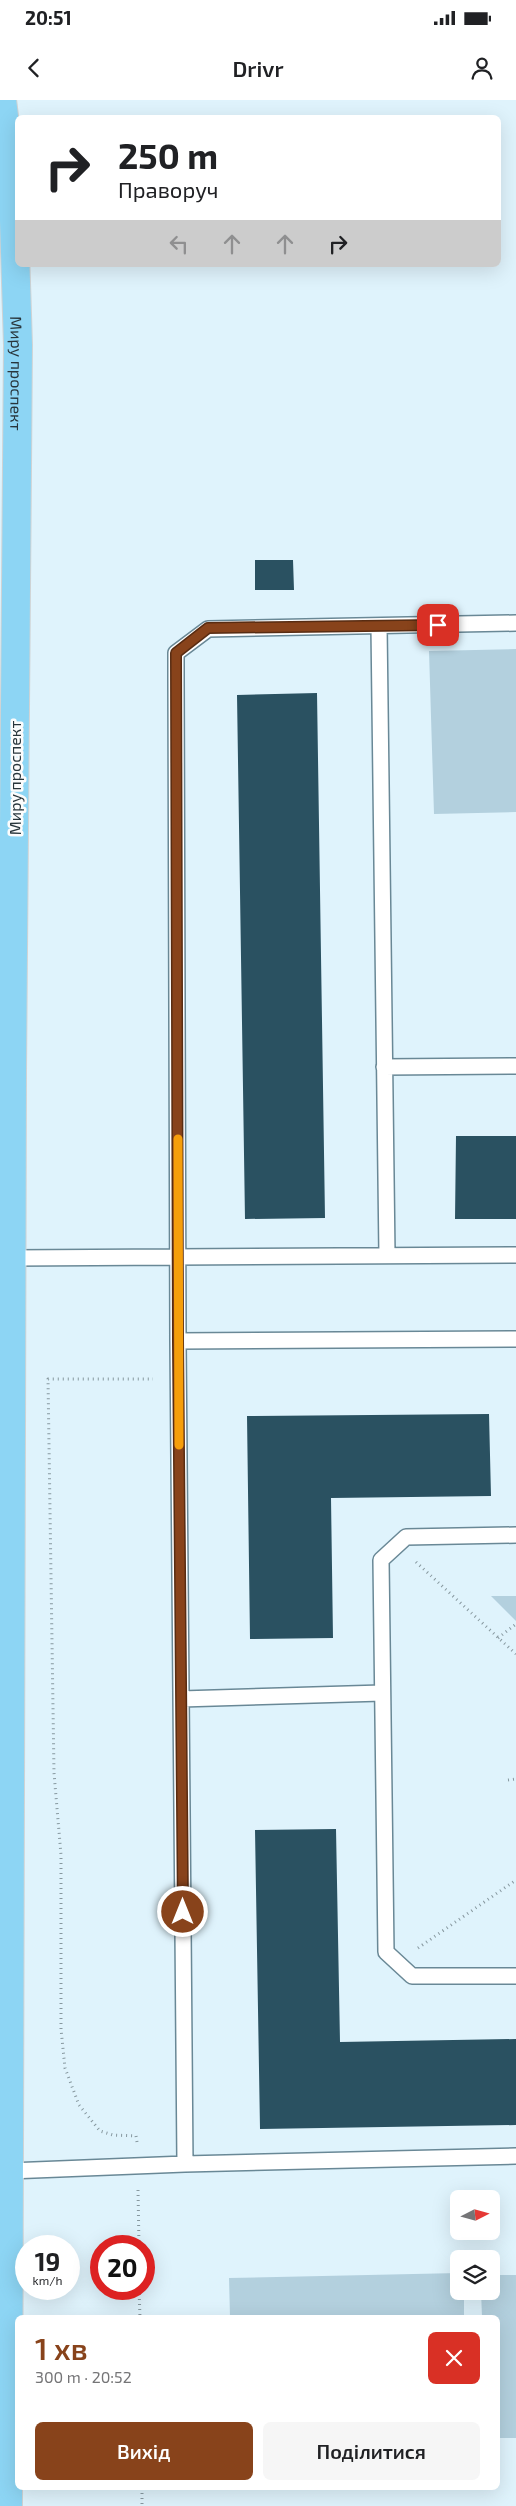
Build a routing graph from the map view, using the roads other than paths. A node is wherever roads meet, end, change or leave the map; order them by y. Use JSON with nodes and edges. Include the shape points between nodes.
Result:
{"nodes":[{"id":1,"x":2,"y":100,"type":"edge"},
{"id":2,"x":516,"y":624,"type":"edge"},
{"id":3,"x":379,"y":626,"type":"junction"},
{"id":4,"x":6,"y":1006,"type":"edge"},
{"id":5,"x":516,"y":1066,"type":"edge"},
{"id":6,"x":384,"y":1067,"type":"junction"},
{"id":7,"x":387,"y":1255,"type":"junction"},
{"id":8,"x":516,"y":1255,"type":"edge"},
{"id":9,"x":178,"y":1257,"type":"junction"},
{"id":10,"x":12,"y":1258,"type":"junction"},
{"id":11,"x":516,"y":1339,"type":"edge"},
{"id":12,"x":178,"y":1341,"type":"junction"},
{"id":13,"x":516,"y":1535,"type":"edge"},
{"id":14,"x":382,"y":1693,"type":"junction"},
{"id":15,"x":181,"y":1699,"type":"junction"},
{"id":16,"x":5,"y":1868,"type":"edge"},
{"id":17,"x":516,"y":1976,"type":"edge"},
{"id":18,"x":516,"y":2156,"type":"edge"},
{"id":19,"x":185,"y":2164,"type":"junction"},
{"id":20,"x":9,"y":2171,"type":"junction"},
{"id":21,"x":8,"y":2506,"type":"edge"}],
"edges":[{"from":1,"to":4,"type":"highway","name":"Миру проспект","via":[[12,189],[18,345]]},
{"from":2,"to":3,"type":"lane"},
{"from":3,"to":6,"type":"lane"},
{"from":3,"to":9,"type":"lane","via":[[208,628],[176,653]]},
{"from":4,"to":10,"type":"highway","name":"Миру проспект"},
{"from":5,"to":6,"type":"lane"},
{"from":6,"to":7,"type":"lane"},
{"from":7,"to":8,"type":"lane"},
{"from":7,"to":9,"type":"lane"},
{"from":9,"to":10,"type":"lane"},
{"from":9,"to":12,"type":"lane"},
{"from":10,"to":16,"type":"highway","name":"Миру проспект"},
{"from":11,"to":12,"type":"lane"},
{"from":12,"to":15,"type":"lane"},
{"from":13,"to":14,"type":"lane","via":[[406,1537],[381,1560]]},
{"from":14,"to":15,"type":"lane"},
{"from":14,"to":17,"type":"lane","via":[[386,1952],[412,1976]]},
{"from":15,"to":19,"type":"lane"},
{"from":16,"to":20,"type":"highway","name":"Миру проспект"},
{"from":18,"to":19,"type":"lane"},
{"from":19,"to":20,"type":"lane"},
{"from":20,"to":21,"type":"highway","name":"Миру проспект"}]}
